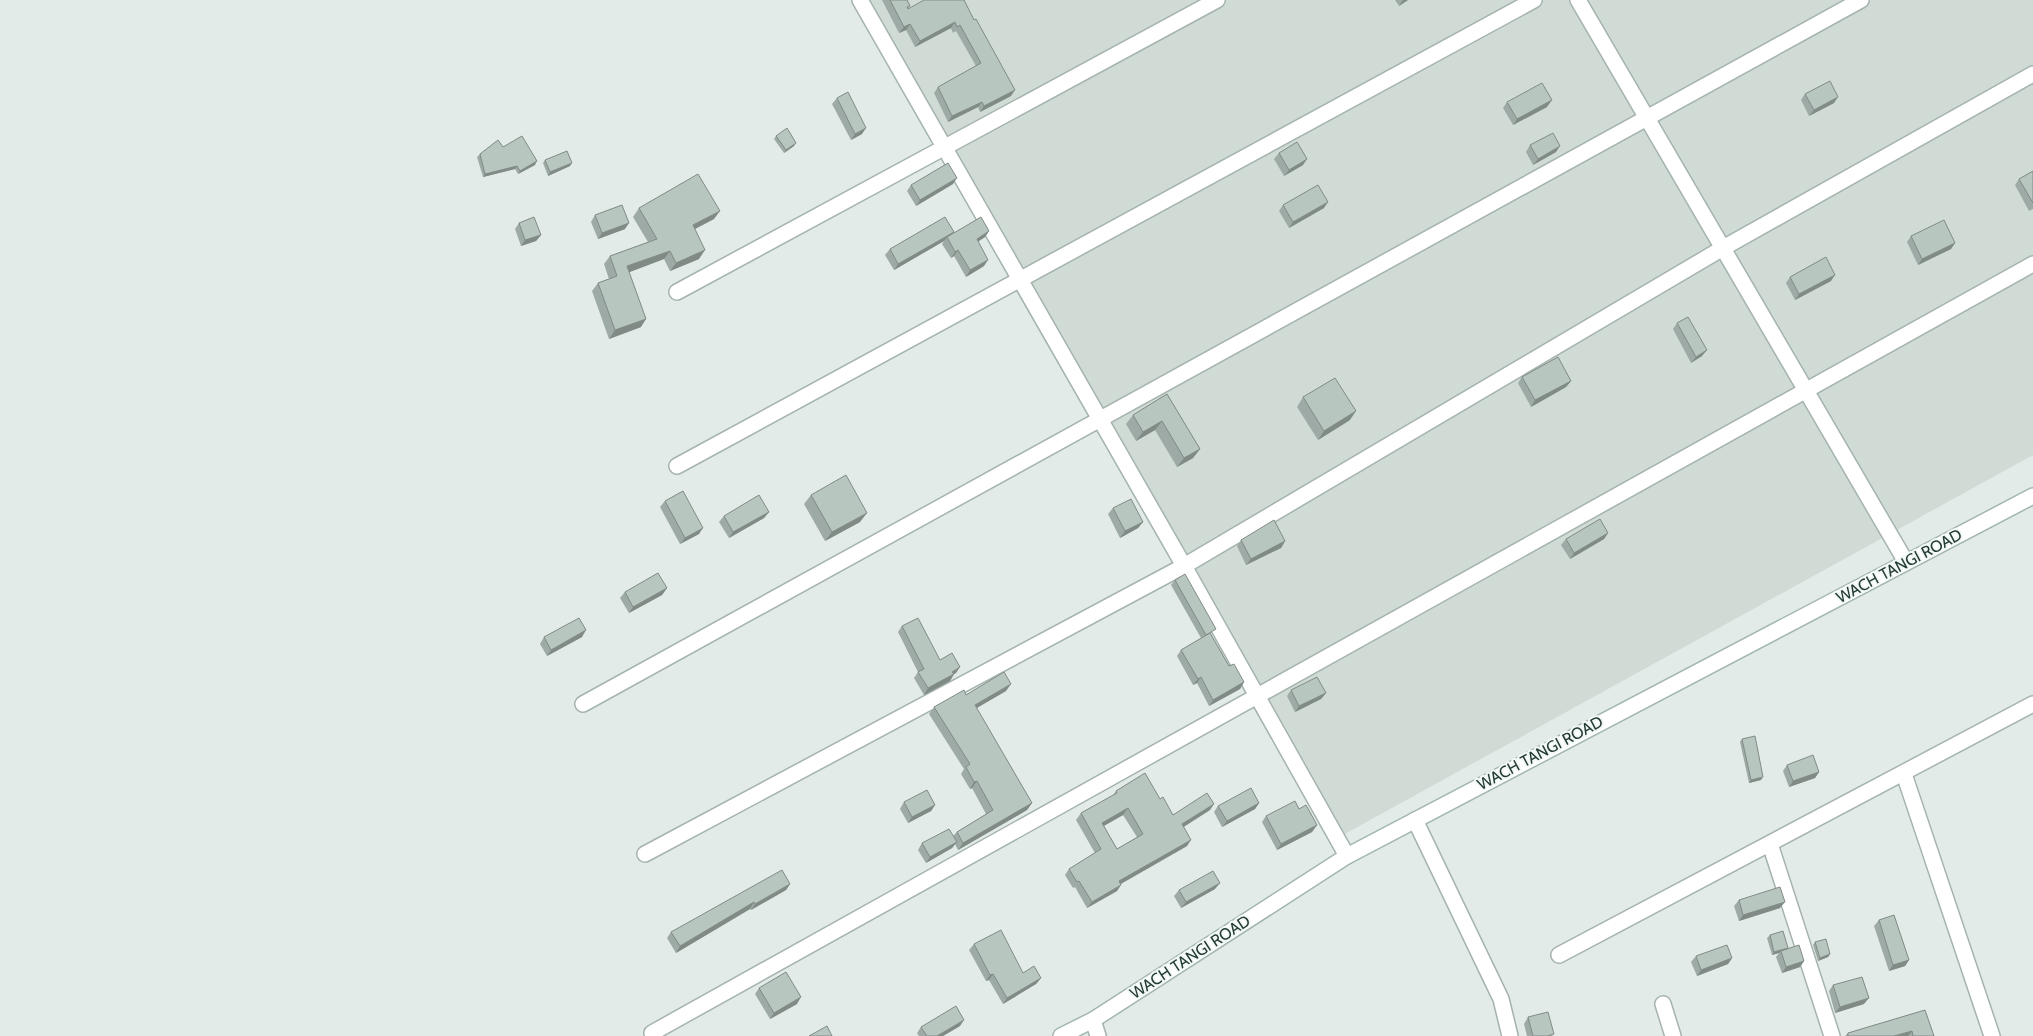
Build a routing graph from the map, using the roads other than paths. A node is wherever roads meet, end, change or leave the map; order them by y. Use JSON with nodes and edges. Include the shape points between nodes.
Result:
{"nodes":[{"id":1,"x":860,"y":0,"type":"edge"},
{"id":2,"x":1217,"y":0,"type":"edge"},
{"id":3,"x":1534,"y":0,"type":"edge"},
{"id":4,"x":1578,"y":0,"type":"edge"},
{"id":5,"x":1861,"y":0,"type":"edge"},
{"id":6,"x":2033,"y":74,"type":"edge"},
{"id":7,"x":1647,"y":118,"type":"junction"},
{"id":8,"x":944,"y":147,"type":"junction"},
{"id":9,"x":1723,"y":248,"type":"junction"},
{"id":10,"x":2033,"y":264,"type":"edge"},
{"id":11,"x":1019,"y":280,"type":"junction"},
{"id":12,"x":676,"y":292,"type":"dead end"},
{"id":13,"x":1806,"y":390,"type":"junction"},
{"id":14,"x":1099,"y":420,"type":"junction"},
{"id":15,"x":676,"y":466,"type":"dead end"},
{"id":16,"x":2033,"y":496,"type":"edge"},
{"id":17,"x":1906,"y":562,"type":"junction"},
{"id":18,"x":1184,"y":566,"type":"junction"},
{"id":19,"x":1256,"y":696,"type":"junction"},
{"id":20,"x":583,"y":704,"type":"dead end"},
{"id":21,"x":2033,"y":704,"type":"edge"},
{"id":22,"x":1904,"y":774,"type":"junction"},
{"id":23,"x":1415,"y":820,"type":"junction"},
{"id":24,"x":1770,"y":844,"type":"junction"},
{"id":25,"x":645,"y":854,"type":"dead end"},
{"id":26,"x":1347,"y":856,"type":"junction"},
{"id":27,"x":1559,"y":955,"type":"dead end"},
{"id":28,"x":1663,"y":1004,"type":"dead end"},
{"id":29,"x":1093,"y":1020,"type":"junction"},
{"id":30,"x":652,"y":1033,"type":"dead end"},
{"id":31,"x":1061,"y":1036,"type":"edge"},
{"id":32,"x":1098,"y":1036,"type":"edge"},
{"id":33,"x":1510,"y":1036,"type":"edge"},
{"id":34,"x":1672,"y":1036,"type":"edge"},
{"id":35,"x":1832,"y":1036,"type":"edge"},
{"id":36,"x":1992,"y":1036,"type":"edge"}],
"edges":[{"from":1,"to":8,"type":"street"},
{"from":2,"to":8,"type":"street"},
{"from":3,"to":11,"type":"street"},
{"from":4,"to":7,"type":"street"},
{"from":5,"to":7,"type":"street"},
{"from":6,"to":9,"type":"street"},
{"from":7,"to":9,"type":"street"},
{"from":7,"to":14,"type":"street"},
{"from":8,"to":11,"type":"street"},
{"from":8,"to":12,"type":"street"},
{"from":9,"to":13,"type":"street"},
{"from":9,"to":18,"type":"street"},
{"from":10,"to":13,"type":"street"},
{"from":11,"to":14,"type":"street"},
{"from":11,"to":15,"type":"street"},
{"from":13,"to":17,"type":"street"},
{"from":13,"to":19,"type":"street"},
{"from":14,"to":18,"type":"street"},
{"from":14,"to":20,"type":"street"},
{"from":16,"to":17,"type":"street","name":"WACH TANGI ROAD"},
{"from":17,"to":23,"type":"street","name":"WACH TANGI ROAD"},
{"from":18,"to":19,"type":"street"},
{"from":18,"to":25,"type":"street"},
{"from":19,"to":26,"type":"street"},
{"from":19,"to":30,"type":"street"},
{"from":21,"to":22,"type":"street"},
{"from":22,"to":24,"type":"street"},
{"from":22,"to":36,"type":"street"},
{"from":23,"to":26,"type":"street","name":"WACH TANGI ROAD"},
{"from":23,"to":33,"type":"street","via":[[1502,999]]},
{"from":24,"to":27,"type":"street"},
{"from":24,"to":35,"type":"street"},
{"from":26,"to":29,"type":"street","name":"WACH TANGI ROAD"},
{"from":28,"to":34,"type":"street"},
{"from":29,"to":31,"type":"street","name":"WACH TANGI ROAD"},
{"from":29,"to":32,"type":"street"}]}
